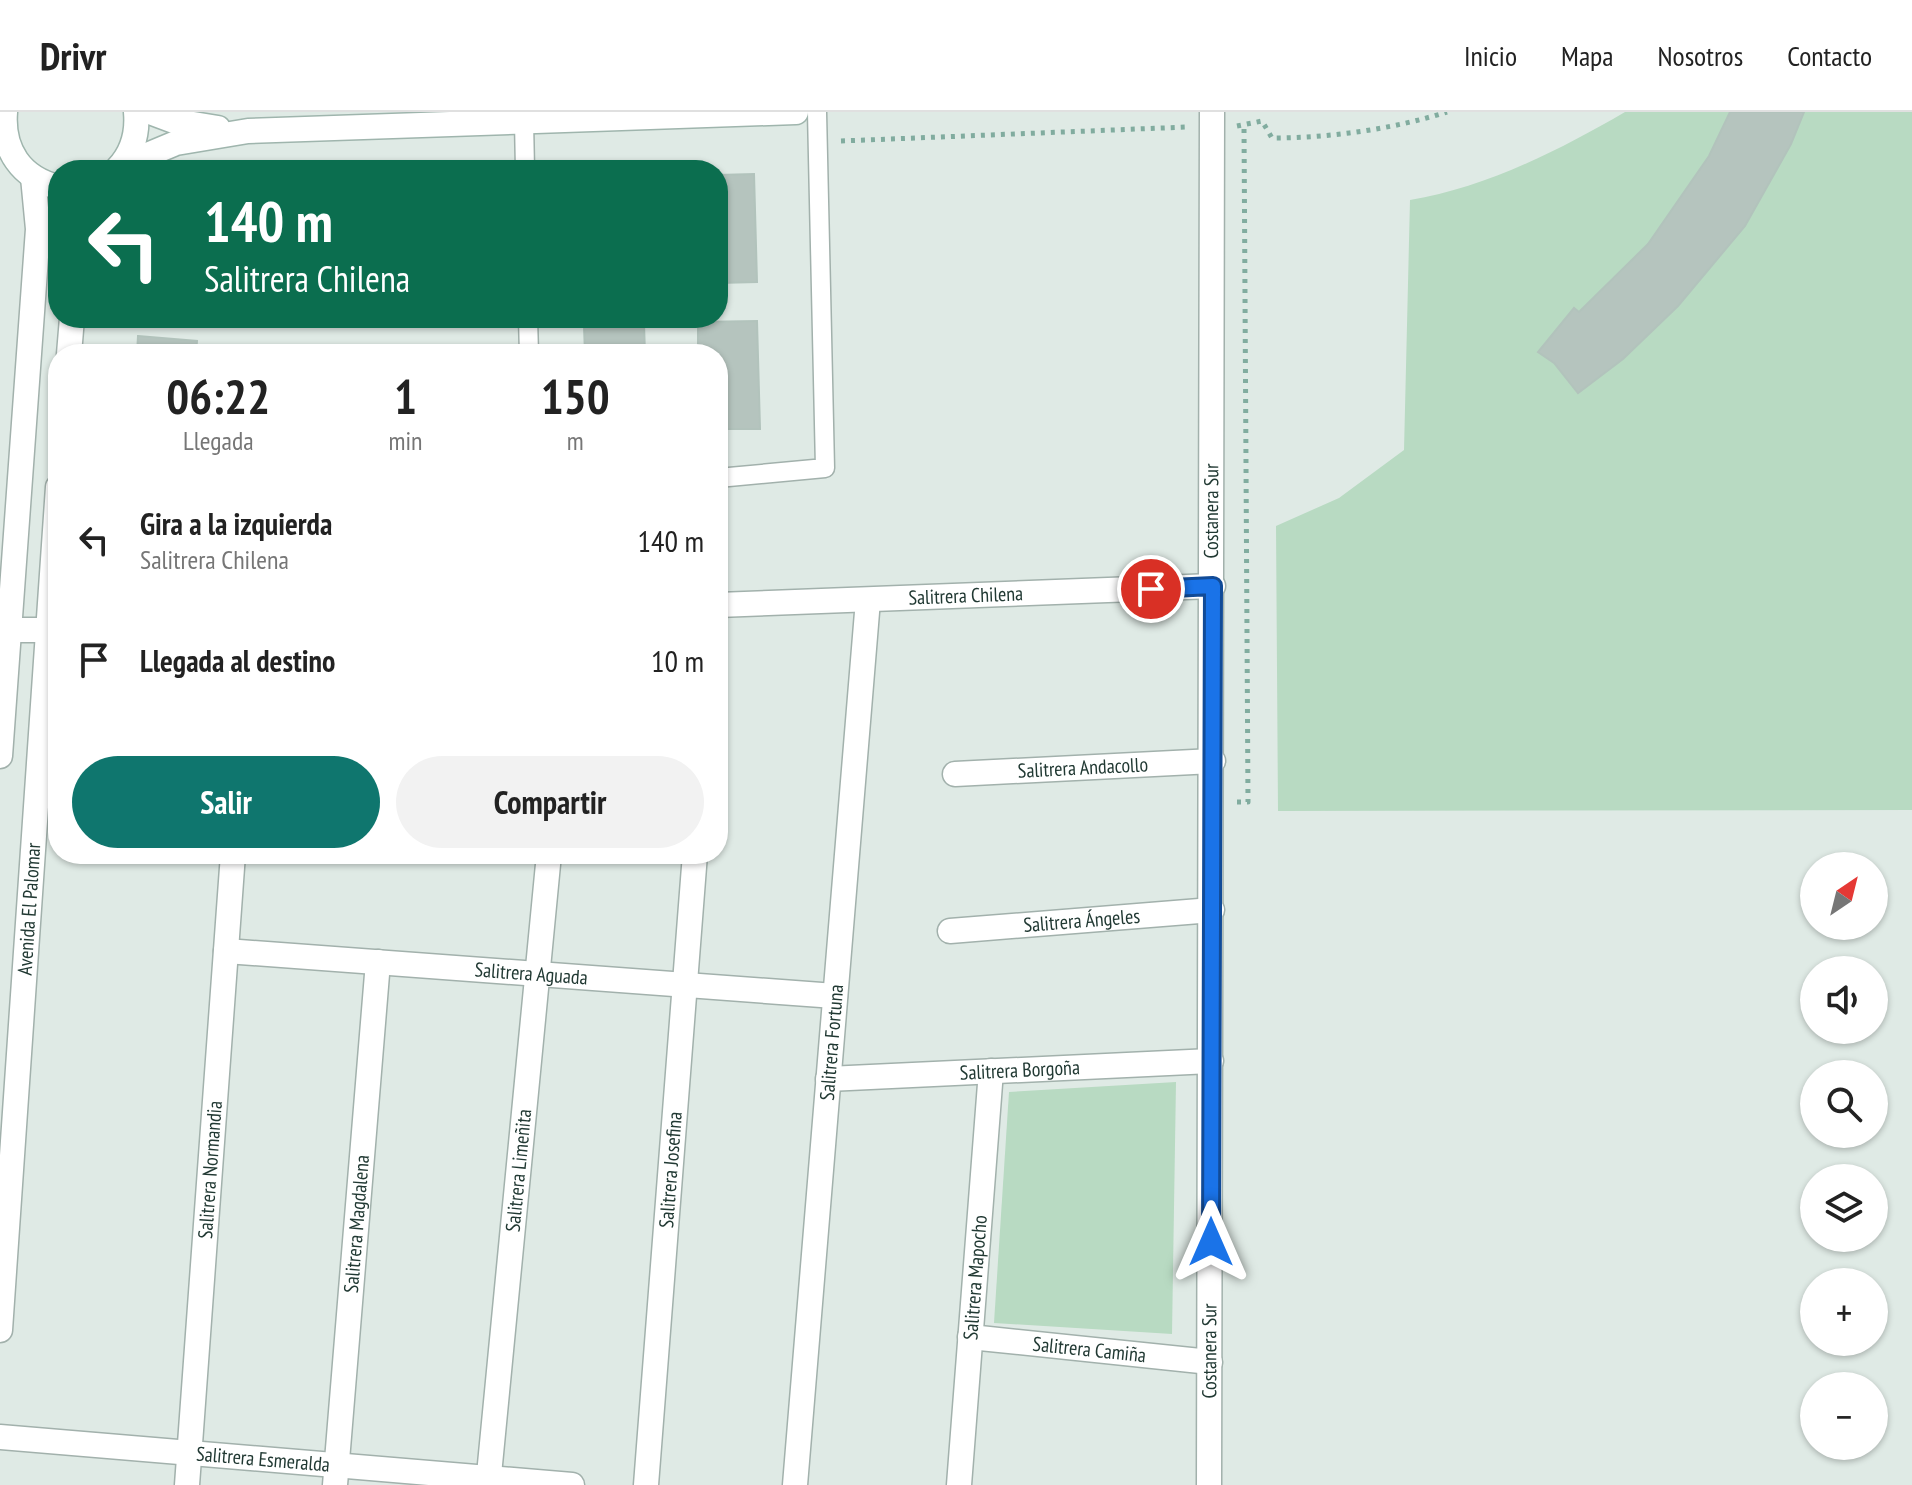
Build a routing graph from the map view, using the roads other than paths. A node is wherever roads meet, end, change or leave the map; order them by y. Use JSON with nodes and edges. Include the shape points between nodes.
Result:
{"nodes":[{"id":1,"x":5,"y":112,"type":"edge"},
{"id":2,"x":136,"y":112,"type":"edge"},
{"id":3,"x":150,"y":112,"type":"edge"},
{"id":4,"x":796,"y":112,"type":"edge"},
{"id":5,"x":817,"y":112,"type":"edge"},
{"id":6,"x":1212,"y":112,"type":"edge"},
{"id":7,"x":524,"y":121,"type":"junction"},
{"id":8,"x":248,"y":131,"type":"junction"},
{"id":9,"x":124,"y":160,"type":"edge"},
{"id":10,"x":137,"y":160,"type":"edge"},
{"id":11,"x":525,"y":160,"type":"edge"},
{"id":12,"x":16,"y":163,"type":"edge"},
{"id":13,"x":48,"y":181,"type":"edge"},
{"id":14,"x":728,"y":477,"type":"edge"},
{"id":15,"x":1213,"y":586,"type":"junction"},
{"id":16,"x":868,"y":600,"type":"junction"},
{"id":17,"x":728,"y":605,"type":"edge"},
{"id":18,"x":8,"y":630,"type":"junction"},
{"id":19,"x":48,"y":631,"type":"edge"},
{"id":20,"x":3,"y":668,"type":"edge"},
{"id":21,"x":48,"y":681,"type":"edge"},
{"id":22,"x":0,"y":756,"type":"edge"},
{"id":23,"x":1213,"y":761,"type":"junction"},
{"id":24,"x":955,"y":774,"type":"dead end"},
{"id":25,"x":232,"y":864,"type":"edge"},
{"id":26,"x":548,"y":864,"type":"edge"},
{"id":27,"x":694,"y":864,"type":"edge"},
{"id":28,"x":1212,"y":910,"type":"junction"},
{"id":29,"x":950,"y":931,"type":"dead end"},
{"id":30,"x":226,"y":951,"type":"junction"},
{"id":31,"x":378,"y":962,"type":"junction"},
{"id":32,"x":538,"y":974,"type":"junction"},
{"id":33,"x":685,"y":985,"type":"junction"},
{"id":34,"x":835,"y":996,"type":"junction"},
{"id":35,"x":1211,"y":1061,"type":"junction"},
{"id":36,"x":991,"y":1071,"type":"junction"},
{"id":37,"x":828,"y":1079,"type":"junction"},
{"id":38,"x":4,"y":1232,"type":"edge"},
{"id":39,"x":0,"y":1330,"type":"edge"},
{"id":40,"x":970,"y":1337,"type":"junction"},
{"id":41,"x":1210,"y":1362,"type":"junction"},
{"id":42,"x":0,"y":1437,"type":"edge"},
{"id":43,"x":189,"y":1453,"type":"junction"},
{"id":44,"x":336,"y":1475,"type":"edge"},
{"id":45,"x":488,"y":1481,"type":"edge"},
{"id":46,"x":187,"y":1485,"type":"edge"},
{"id":47,"x":572,"y":1485,"type":"edge"},
{"id":48,"x":646,"y":1485,"type":"edge"},
{"id":49,"x":795,"y":1485,"type":"edge"},
{"id":50,"x":959,"y":1485,"type":"edge"},
{"id":51,"x":1209,"y":1485,"type":"edge"}],
"edges":[{"from":1,"to":12,"type":"street","via":[[3,129]]},
{"from":2,"to":9,"type":"street","via":[[132,148]]},
{"from":3,"to":8,"type":"street","via":[[174,121]]},
{"from":4,"to":7,"type":"street"},
{"from":5,"to":14,"type":"lane","via":[[825,468]]},
{"from":6,"to":15,"type":"street","name":"Costanera Sur"},
{"from":7,"to":8,"type":"street"},
{"from":7,"to":11,"type":"lane"},
{"from":8,"to":10,"type":"street","via":[[176,143]]},
{"from":12,"to":13,"type":"street"},
{"from":12,"to":18,"type":"street","via":[[38,229]]},
{"from":15,"to":16,"type":"street","name":"Salitrera Chilena"},
{"from":15,"to":23,"type":"street","name":"Costanera Sur"},
{"from":16,"to":17,"type":"street","name":"Salitrera Chilena"},
{"from":16,"to":34,"type":"street","name":"Salitrera Fortuna"},
{"from":18,"to":19,"type":"street"},
{"from":18,"to":20,"type":"street"},
{"from":20,"to":22,"type":"street"},
{"from":21,"to":38,"type":"street","name":"Avenida El Palomar"},
{"from":23,"to":24,"type":"street","name":"Salitrera Andacollo"},
{"from":23,"to":28,"type":"street","name":"Costanera Sur"},
{"from":25,"to":30,"type":"street","name":"Salitrera Normandia"},
{"from":26,"to":32,"type":"street","name":"Salitrera Limeñita"},
{"from":27,"to":33,"type":"street","name":"Salitrera Josefina"},
{"from":28,"to":29,"type":"street","name":"Salitrera Ángeles"},
{"from":28,"to":35,"type":"street","name":"Costanera Sur"},
{"from":30,"to":31,"type":"street","name":"Salitrera Aguada"},
{"from":30,"to":43,"type":"street","name":"Salitrera Normandia"},
{"from":31,"to":32,"type":"street","name":"Salitrera Aguada"},
{"from":31,"to":44,"type":"street","name":"Salitrera Magdalena"},
{"from":32,"to":33,"type":"street","name":"Salitrera Aguada"},
{"from":32,"to":45,"type":"street","name":"Salitrera Limeñita"},
{"from":33,"to":34,"type":"street","name":"Salitrera Aguada"},
{"from":33,"to":48,"type":"street","name":"Salitrera Josefina"},
{"from":34,"to":37,"type":"street","name":"Salitrera Fortuna"},
{"from":35,"to":36,"type":"street","name":"Salitrera Borgoña"},
{"from":35,"to":41,"type":"street","name":"Costanera Sur"},
{"from":36,"to":37,"type":"street","name":"Salitrera Borgoña"},
{"from":36,"to":40,"type":"street","name":"Salitrera Mapocho"},
{"from":37,"to":49,"type":"street","name":"Salitrera Fortuna"},
{"from":38,"to":39,"type":"street","name":"Avenida El Palomar"},
{"from":40,"to":41,"type":"street","name":"Salitrera Camiña"},
{"from":40,"to":50,"type":"street","name":"Salitrera Mapocho"},
{"from":41,"to":51,"type":"street","name":"Costanera Sur"},
{"from":42,"to":43,"type":"street","name":"Salitrera Esmeralda"},
{"from":43,"to":44,"type":"street","name":"Salitrera Esmeralda"},
{"from":43,"to":46,"type":"street","name":"Salitrera Normandia"},
{"from":44,"to":45,"type":"street","name":"Salitrera Esmeralda"},
{"from":45,"to":47,"type":"street","name":"Salitrera Esmeralda"}]}
